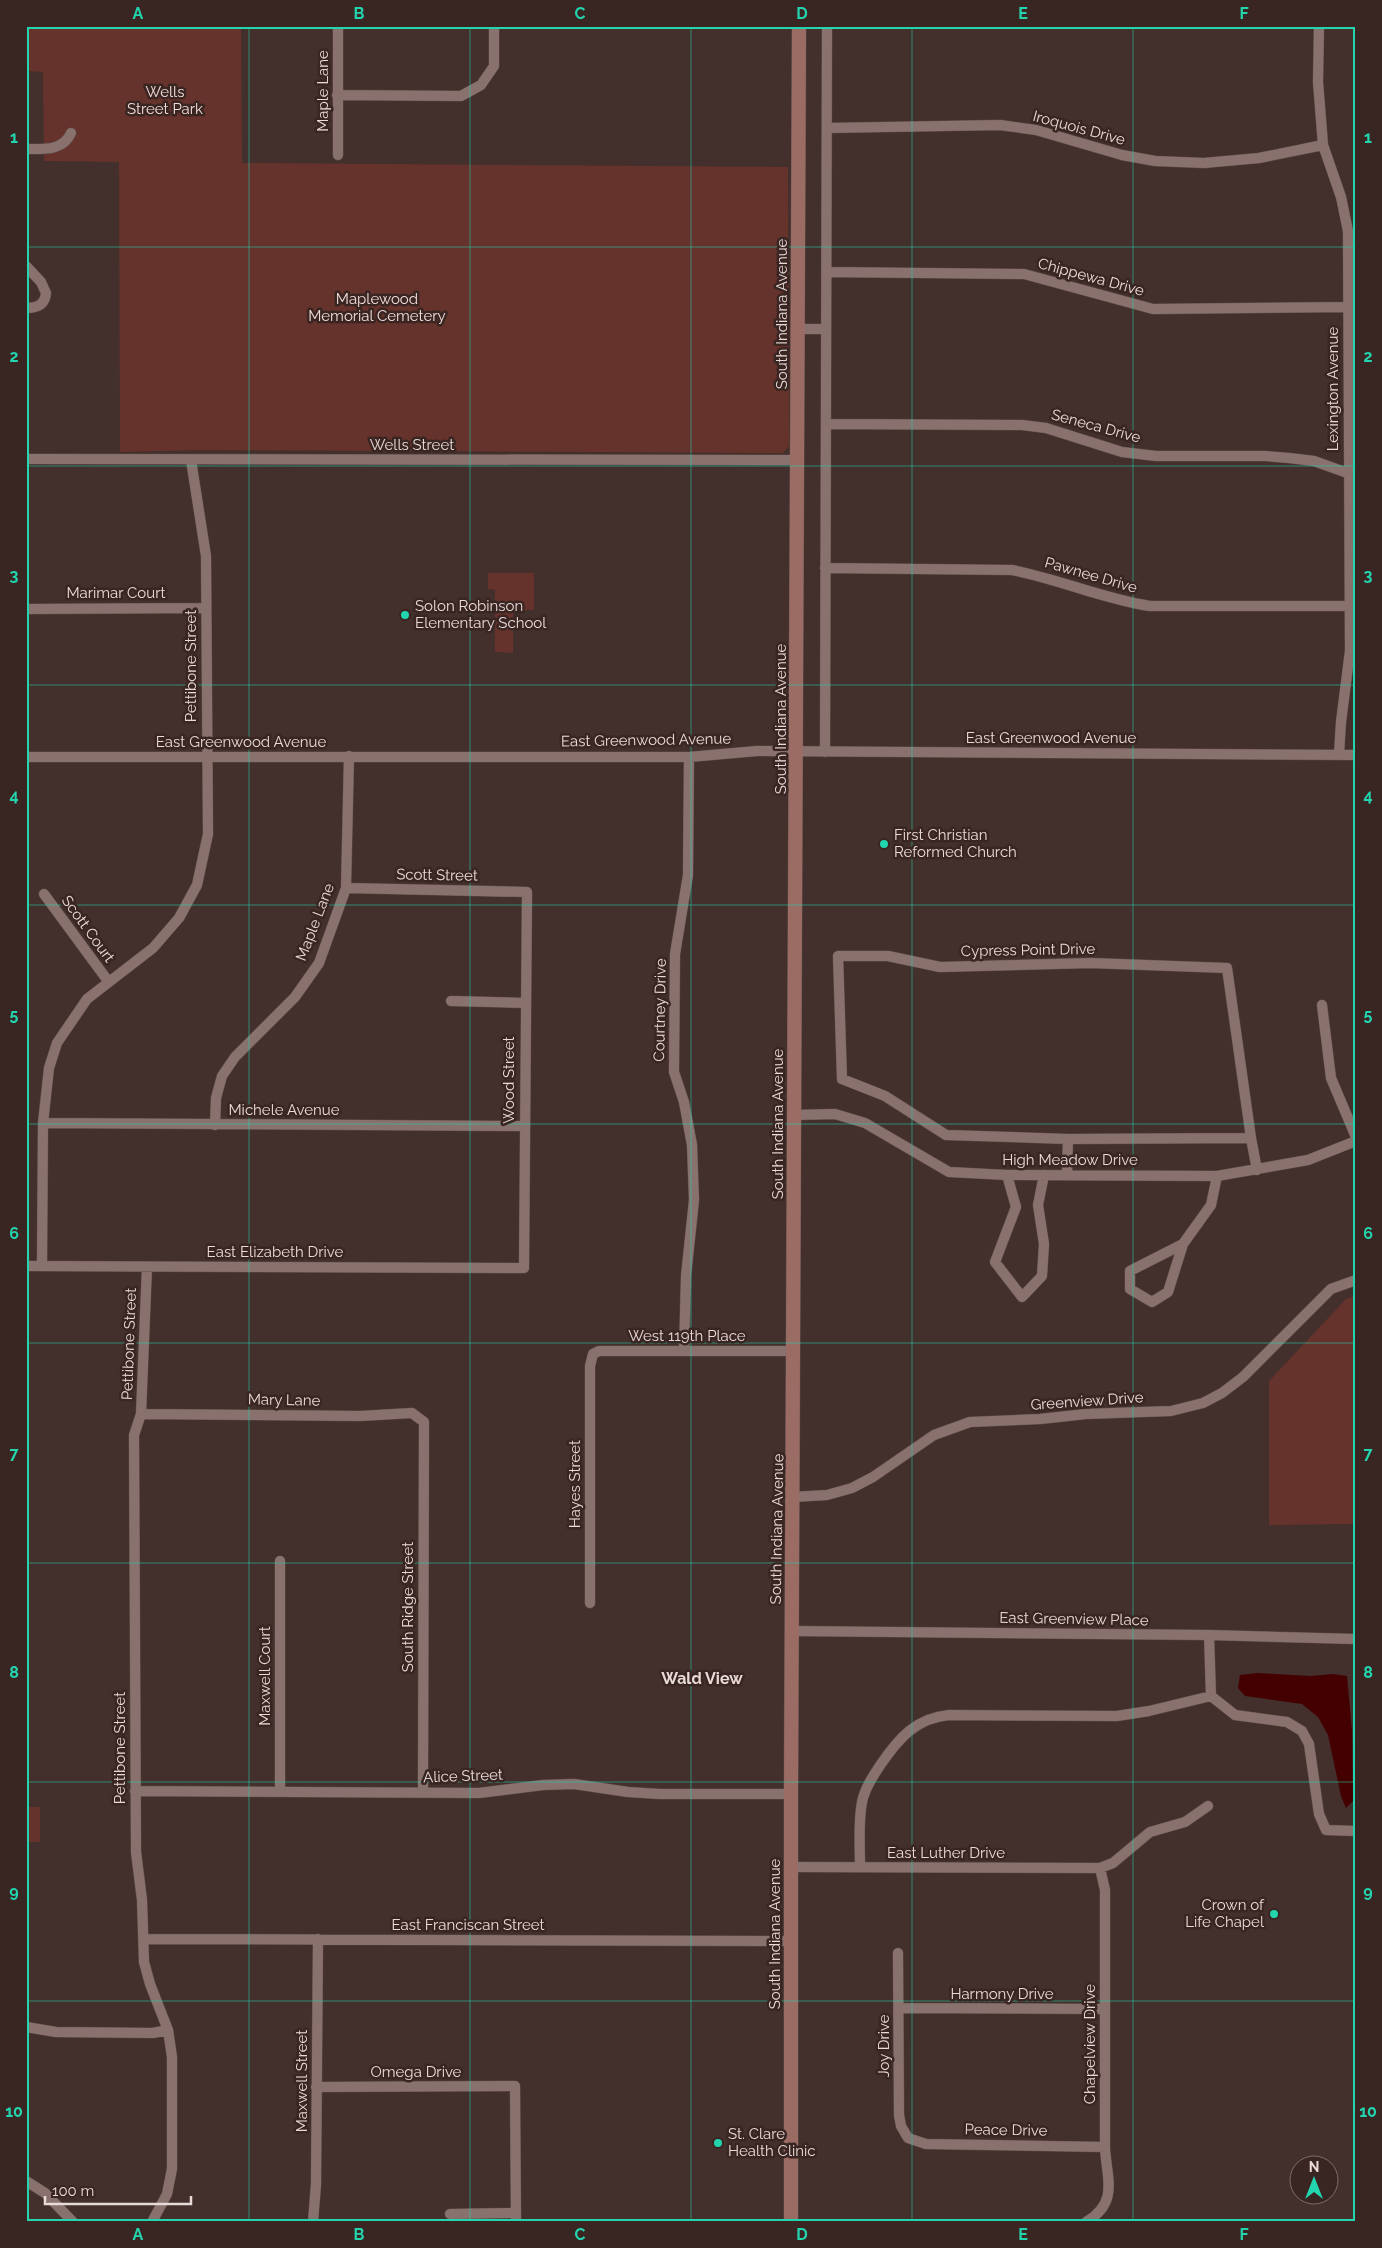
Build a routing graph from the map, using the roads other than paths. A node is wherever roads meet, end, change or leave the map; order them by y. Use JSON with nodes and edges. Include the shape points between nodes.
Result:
{"nodes":[{"id":1,"x":338,"y":26,"type":"edge"},
{"id":2,"x":494,"y":26,"type":"edge"},
{"id":3,"x":799,"y":26,"type":"edge"},
{"id":4,"x":827,"y":26,"type":"edge"},
{"id":5,"x":1319,"y":26,"type":"edge"},
{"id":6,"x":337,"y":95,"type":"junction"},
{"id":7,"x":827,"y":128,"type":"junction"},
{"id":8,"x":71,"y":133,"type":"dead end"},
{"id":9,"x":1323,"y":145,"type":"junction"},
{"id":10,"x":26,"y":149,"type":"edge"},
{"id":11,"x":338,"y":155,"type":"dead end"},
{"id":12,"x":26,"y":266,"type":"edge"},
{"id":13,"x":826,"y":272,"type":"junction"},
{"id":14,"x":1348,"y":307,"type":"junction"},
{"id":15,"x":26,"y":308,"type":"edge"},
{"id":16,"x":798,"y":329,"type":"junction"},
{"id":17,"x":826,"y":329,"type":"junction"},
{"id":18,"x":826,"y":424,"type":"junction"},
{"id":19,"x":26,"y":459,"type":"edge"},
{"id":20,"x":191,"y":460,"type":"junction"},
{"id":21,"x":798,"y":460,"type":"junction"},
{"id":22,"x":1352,"y":475,"type":"edge"},
{"id":23,"x":825,"y":568,"type":"junction"},
{"id":24,"x":1349,"y":606,"type":"junction"},
{"id":25,"x":206,"y":608,"type":"junction"},
{"id":26,"x":26,"y":609,"type":"edge"},
{"id":27,"x":796,"y":752,"type":"junction"},
{"id":28,"x":824,"y":752,"type":"junction"},
{"id":29,"x":1339,"y":754,"type":"junction"},
{"id":30,"x":1356,"y":754,"type":"edge"},
{"id":31,"x":349,"y":756,"type":"junction"},
{"id":32,"x":26,"y":757,"type":"edge"},
{"id":33,"x":207,"y":757,"type":"junction"},
{"id":34,"x":689,"y":757,"type":"junction"},
{"id":35,"x":346,"y":888,"type":"junction"},
{"id":36,"x":527,"y":892,"type":"joint"},
{"id":37,"x":44,"y":894,"type":"dead end"},
{"id":38,"x":108,"y":981,"type":"junction"},
{"id":39,"x":451,"y":1001,"type":"dead end"},
{"id":40,"x":525,"y":1003,"type":"junction"},
{"id":41,"x":1322,"y":1004,"type":"dead end"},
{"id":42,"x":794,"y":1115,"type":"junction"},
{"id":43,"x":43,"y":1123,"type":"junction"},
{"id":44,"x":215,"y":1125,"type":"junction"},
{"id":45,"x":524,"y":1126,"type":"junction"},
{"id":46,"x":1356,"y":1137,"type":"edge"},
{"id":47,"x":1251,"y":1138,"type":"junction"},
{"id":48,"x":1068,"y":1139,"type":"junction"},
{"id":49,"x":1356,"y":1141,"type":"edge"},
{"id":50,"x":1257,"y":1170,"type":"junction"},
{"id":51,"x":1007,"y":1175,"type":"junction"},
{"id":52,"x":1044,"y":1175,"type":"junction"},
{"id":53,"x":1067,"y":1175,"type":"junction"},
{"id":54,"x":1217,"y":1176,"type":"junction"},
{"id":55,"x":1183,"y":1244,"type":"junction"},
{"id":56,"x":26,"y":1266,"type":"edge"},
{"id":57,"x":42,"y":1266,"type":"junction"},
{"id":58,"x":147,"y":1267,"type":"junction"},
{"id":59,"x":524,"y":1268,"type":"joint"},
{"id":60,"x":1356,"y":1280,"type":"edge"},
{"id":61,"x":684,"y":1351,"type":"junction"},
{"id":62,"x":794,"y":1351,"type":"junction"},
{"id":63,"x":590,"y":1366,"type":"joint"},
{"id":64,"x":141,"y":1414,"type":"junction"},
{"id":65,"x":424,"y":1422,"type":"joint"},
{"id":66,"x":793,"y":1496,"type":"junction"},
{"id":67,"x":280,"y":1561,"type":"dead end"},
{"id":68,"x":590,"y":1603,"type":"dead end"},
{"id":69,"x":792,"y":1631,"type":"junction"},
{"id":70,"x":1209,"y":1635,"type":"junction"},
{"id":71,"x":1356,"y":1638,"type":"edge"},
{"id":72,"x":1211,"y":1696,"type":"junction"},
{"id":73,"x":135,"y":1791,"type":"junction"},
{"id":74,"x":280,"y":1791,"type":"junction"},
{"id":75,"x":422,"y":1793,"type":"junction"},
{"id":76,"x":791,"y":1794,"type":"junction"},
{"id":77,"x":1208,"y":1806,"type":"dead end"},
{"id":78,"x":1356,"y":1831,"type":"edge"},
{"id":79,"x":791,"y":1867,"type":"junction"},
{"id":80,"x":860,"y":1867,"type":"junction"},
{"id":81,"x":1100,"y":1868,"type":"junction"},
{"id":82,"x":144,"y":1939,"type":"junction"},
{"id":83,"x":318,"y":1939,"type":"junction"},
{"id":84,"x":791,"y":1941,"type":"junction"},
{"id":85,"x":898,"y":1953,"type":"dead end"},
{"id":86,"x":899,"y":2008,"type":"junction"},
{"id":87,"x":1105,"y":2009,"type":"junction"},
{"id":88,"x":26,"y":2027,"type":"edge"},
{"id":89,"x":168,"y":2030,"type":"junction"},
{"id":90,"x":316,"y":2087,"type":"junction"},
{"id":91,"x":908,"y":2138,"type":"joint"},
{"id":92,"x":1105,"y":2146,"type":"junction"},
{"id":93,"x":26,"y":2181,"type":"edge"},
{"id":94,"x":450,"y":2214,"type":"dead end"},
{"id":95,"x":516,"y":2218,"type":"edge"},
{"id":96,"x":73,"y":2222,"type":"edge"},
{"id":97,"x":152,"y":2222,"type":"edge"},
{"id":98,"x":313,"y":2222,"type":"edge"},
{"id":99,"x":791,"y":2222,"type":"edge"},
{"id":100,"x":1086,"y":2222,"type":"edge"}],
"edges":[{"from":1,"to":6,"type":"street","name":"Maple Lane"},
{"from":2,"to":6,"type":"street","via":[[494,66],[481,85],[461,96]]},
{"from":3,"to":16,"type":"main road","name":"South Indiana Avenue"},
{"from":4,"to":7,"type":"street"},
{"from":5,"to":9,"type":"street","name":"Lexington Avenue","via":[[1318,82]]},
{"from":6,"to":11,"type":"street","name":"Maple Lane"},
{"from":7,"to":9,"type":"street","name":"Iroquois Drive","via":[[1000,125],[1036,130],[1122,155],[1155,161],[1204,163],[1259,158]]},
{"from":7,"to":13,"type":"street"},
{"from":8,"to":10,"type":"street","via":[[61,146]]},
{"from":9,"to":14,"type":"street","name":"Lexington Avenue","via":[[1341,197],[1348,231]]},
{"from":12,"to":15,"type":"street","via":[[41,282],[46,293],[43,303]]},
{"from":13,"to":14,"type":"street","name":"Chippewa Drive","via":[[1024,274],[1153,309]]},
{"from":13,"to":17,"type":"street"},
{"from":14,"to":22,"type":"street","name":"Lexington Avenue"},
{"from":16,"to":17,"type":"street"},
{"from":16,"to":21,"type":"main road","name":"South Indiana Avenue"},
{"from":17,"to":18,"type":"street"},
{"from":18,"to":22,"type":"street","name":"Seneca Drive","via":[[1022,425],[1046,428],[1122,452],[1156,456],[1281,457],[1314,461]]},
{"from":18,"to":23,"type":"street"},
{"from":19,"to":20,"type":"street","name":"Wells Street"},
{"from":20,"to":21,"type":"street","name":"Wells Street"},
{"from":20,"to":25,"type":"street","name":"Pettibone Street","via":[[206,556]]},
{"from":21,"to":27,"type":"main road","name":"South Indiana Avenue"},
{"from":22,"to":24,"type":"street","name":"Lexington Avenue"},
{"from":23,"to":24,"type":"street","name":"Pawnee Drive","via":[[1012,570],[1150,606]]},
{"from":23,"to":28,"type":"street"},
{"from":24,"to":29,"type":"street","name":"Lexington Avenue","via":[[1350,651]]},
{"from":25,"to":26,"type":"street","name":"Marimar Court"},
{"from":25,"to":33,"type":"street","name":"Pettibone Street"},
{"from":27,"to":28,"type":"street","name":"East Greenwood Avenue"},
{"from":27,"to":34,"type":"street","name":"East Greenwood Avenue","via":[[757,751]]},
{"from":27,"to":42,"type":"main road","name":"South Indiana Avenue"},
{"from":28,"to":29,"type":"street","name":"East Greenwood Avenue"},
{"from":29,"to":30,"type":"street","name":"East Greenwood Avenue"},
{"from":31,"to":33,"type":"street","name":"East Greenwood Avenue"},
{"from":31,"to":34,"type":"street","name":"East Greenwood Avenue"},
{"from":31,"to":35,"type":"street","name":"Maple Lane"},
{"from":32,"to":33,"type":"street","name":"East Greenwood Avenue"},
{"from":33,"to":38,"type":"street","name":"Pettibone Street","via":[[208,834],[197,885],[179,918],[154,948]]},
{"from":34,"to":61,"type":"street","name":"Courtney Drive","via":[[688,875],[675,964],[674,1072],[684,1102],[692,1145],[694,1200],[686,1276]]},
{"from":35,"to":36,"type":"street","name":"Scott Street"},
{"from":35,"to":44,"type":"street","name":"Maple Lane","via":[[319,963],[295,997],[235,1057],[222,1076],[216,1098]]},
{"from":36,"to":40,"type":"street","name":"Wood Street"},
{"from":37,"to":38,"type":"street","name":"Scott Court"},
{"from":38,"to":43,"type":"street","name":"Pettibone Street","via":[[87,999],[57,1043],[49,1068]]},
{"from":39,"to":40,"type":"street"},
{"from":40,"to":45,"type":"street","name":"Wood Street"},
{"from":41,"to":46,"type":"street","via":[[1330,1078]]},
{"from":42,"to":51,"type":"street","name":"High Meadow Drive","via":[[835,1114],[865,1123],[949,1172]]},
{"from":42,"to":62,"type":"main road","name":"South Indiana Avenue"},
{"from":43,"to":44,"type":"street","name":"Michele Avenue"},
{"from":43,"to":57,"type":"street","name":"Pettibone Street"},
{"from":44,"to":45,"type":"street","name":"Michele Avenue"},
{"from":45,"to":59,"type":"street","name":"Wood Street"},
{"from":47,"to":48,"type":"street","name":"Cypress Point Drive"},
{"from":47,"to":48,"type":"street","name":"Cypress Point Drive","via":[[1227,968],[1090,964],[940,967],[888,956],[838,956],[842,1079],[885,1096],[946,1135]]},
{"from":47,"to":50,"type":"street"},
{"from":48,"to":53,"type":"street"},
{"from":49,"to":50,"type":"street","name":"High Meadow Drive","via":[[1308,1160]]},
{"from":50,"to":54,"type":"street","name":"High Meadow Drive"},
{"from":51,"to":52,"type":"street","name":"High Meadow Drive"},
{"from":51,"to":52,"type":"street","via":[[1016,1207],[995,1262],[1022,1297],[1042,1276],[1044,1244],[1038,1205]]},
{"from":52,"to":53,"type":"street","name":"High Meadow Drive"},
{"from":53,"to":54,"type":"street","name":"High Meadow Drive"},
{"from":54,"to":55,"type":"street","via":[[1211,1205]]},
{"from":55,"to":55,"type":"street","via":[[1168,1292],[1152,1302],[1130,1289],[1130,1271]]},
{"from":56,"to":57,"type":"street","name":"East Elizabeth Drive"},
{"from":57,"to":58,"type":"street","name":"East Elizabeth Drive"},
{"from":58,"to":59,"type":"street","name":"East Elizabeth Drive"},
{"from":58,"to":64,"type":"street","name":"Pettibone Street"},
{"from":60,"to":66,"type":"street","name":"Greenview Drive","via":[[1331,1289],[1242,1377],[1203,1403],[1171,1411],[970,1422],[934,1434],[852,1488],[827,1495]]},
{"from":61,"to":62,"type":"street","name":"West 119th Place"},
{"from":61,"to":63,"type":"street","name":"West 119th Place","via":[[599,1351],[593,1354]]},
{"from":62,"to":66,"type":"main road","name":"South Indiana Avenue"},
{"from":63,"to":68,"type":"street","name":"Hayes Street"},
{"from":64,"to":65,"type":"street","name":"Mary Lane","via":[[360,1416],[412,1413]]},
{"from":64,"to":73,"type":"street","name":"Pettibone Street","via":[[134,1435]]},
{"from":65,"to":75,"type":"street","name":"South Ridge Street"},
{"from":66,"to":69,"type":"main road","name":"South Indiana Avenue"},
{"from":67,"to":74,"type":"street","name":"Maxwell Court"},
{"from":69,"to":70,"type":"street","name":"East Greenview Place"},
{"from":69,"to":76,"type":"main road","name":"South Indiana Avenue"},
{"from":70,"to":71,"type":"street","name":"East Greenview Place"},
{"from":70,"to":72,"type":"street"},
{"from":72,"to":78,"type":"street","via":[[1235,1715],[1287,1722],[1302,1731],[1309,1744],[1319,1814],[1326,1830]]},
{"from":72,"to":80,"type":"street","via":[[1132,1714],[949,1715],[924,1721],[898,1740],[868,1785],[860,1814]]},
{"from":73,"to":74,"type":"street","name":"Alice Street"},
{"from":73,"to":82,"type":"street","name":"Pettibone Street","via":[[136,1852]]},
{"from":74,"to":75,"type":"street","name":"Alice Street"},
{"from":75,"to":76,"type":"street","name":"Alice Street","via":[[492,1792],[574,1784],[642,1793]]},
{"from":76,"to":79,"type":"main road","name":"South Indiana Avenue"},
{"from":77,"to":81,"type":"street","via":[[1185,1822],[1150,1832],[1113,1863]]},
{"from":79,"to":80,"type":"street","name":"East Luther Drive"},
{"from":79,"to":84,"type":"main road","name":"South Indiana Avenue"},
{"from":80,"to":81,"type":"street","name":"East Luther Drive"},
{"from":81,"to":87,"type":"street","name":"Chapelview Drive","via":[[1105,1890]]},
{"from":82,"to":83,"type":"street","name":"East Franciscan Street"},
{"from":82,"to":89,"type":"street","name":"Pettibone Street","via":[[146,1973]]},
{"from":83,"to":84,"type":"street","name":"East Franciscan Street"},
{"from":83,"to":90,"type":"street","name":"Maxwell Street"},
{"from":84,"to":99,"type":"main road","name":"South Indiana Avenue"},
{"from":85,"to":86,"type":"street","name":"Joy Drive"},
{"from":86,"to":87,"type":"street","name":"Harmony Drive"},
{"from":86,"to":91,"type":"street","name":"Joy Drive","via":[[899,2115]]},
{"from":87,"to":92,"type":"street","name":"Chapelview Drive"},
{"from":88,"to":89,"type":"street","via":[[56,2032],[153,2033]]},
{"from":89,"to":97,"type":"street","name":"Pettibone Street","via":[[172,2057],[172,2169],[167,2194]]},
{"from":90,"to":95,"type":"street","name":"Omega Drive","via":[[515,2086]]},
{"from":90,"to":98,"type":"street","name":"Maxwell Street"},
{"from":91,"to":92,"type":"street","name":"Peace Drive","via":[[926,2144]]},
{"from":92,"to":100,"type":"street","name":"Chapelview Drive","via":[[1109,2189],[1105,2204]]},
{"from":93,"to":96,"type":"street","via":[[45,2193]]},
{"from":94,"to":95,"type":"street"}]}
